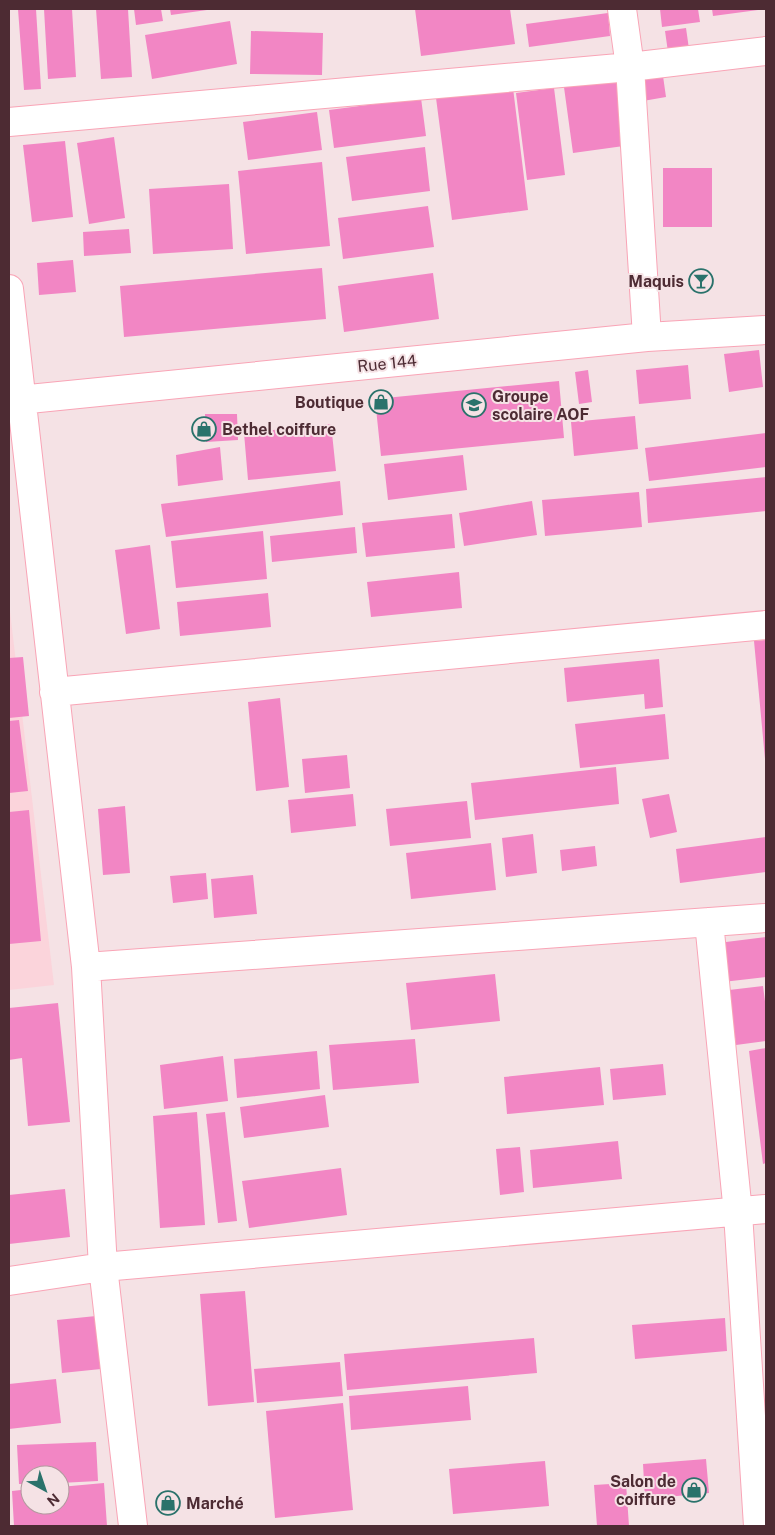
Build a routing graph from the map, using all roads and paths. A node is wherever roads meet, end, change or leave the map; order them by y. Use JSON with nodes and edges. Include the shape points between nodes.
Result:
{"nodes":[{"id":1,"x":622,"y":9,"type":"edge"},
{"id":2,"x":766,"y":52,"type":"edge"},
{"id":3,"x":630,"y":67,"type":"junction"},
{"id":4,"x":9,"y":122,"type":"edge"},
{"id":5,"x":9,"y":289,"type":"edge"},
{"id":6,"x":766,"y":330,"type":"edge"},
{"id":7,"x":647,"y":337,"type":"junction"},
{"id":8,"x":15,"y":400,"type":"edge"},
{"id":9,"x":766,"y":625,"type":"edge"},
{"id":10,"x":54,"y":692,"type":"junction"},
{"id":11,"x":766,"y":918,"type":"edge"},
{"id":12,"x":709,"y":922,"type":"junction"},
{"id":13,"x":86,"y":967,"type":"junction"},
{"id":14,"x":766,"y":1209,"type":"edge"},
{"id":15,"x":738,"y":1213,"type":"junction"},
{"id":16,"x":103,"y":1267,"type":"junction"},
{"id":17,"x":9,"y":1281,"type":"edge"},
{"id":18,"x":132,"y":1526,"type":"edge"},
{"id":19,"x":758,"y":1526,"type":"edge"}],
"edges":[{"from":1,"to":3,"type":"street"},
{"from":2,"to":3,"type":"street"},
{"from":3,"to":4,"type":"street"},
{"from":3,"to":7,"type":"street"},
{"from":5,"to":8,"type":"street"},
{"from":6,"to":7,"type":"street","name":"Rue 144"},
{"from":7,"to":8,"type":"street","name":"Rue 144"},
{"from":8,"to":10,"type":"street"},
{"from":9,"to":10,"type":"street"},
{"from":10,"to":13,"type":"street"},
{"from":11,"to":12,"type":"street"},
{"from":12,"to":13,"type":"street"},
{"from":12,"to":15,"type":"street"},
{"from":13,"to":16,"type":"street"},
{"from":14,"to":15,"type":"street"},
{"from":15,"to":16,"type":"street"},
{"from":15,"to":19,"type":"street"},
{"from":16,"to":17,"type":"street"},
{"from":16,"to":18,"type":"street"}]}
